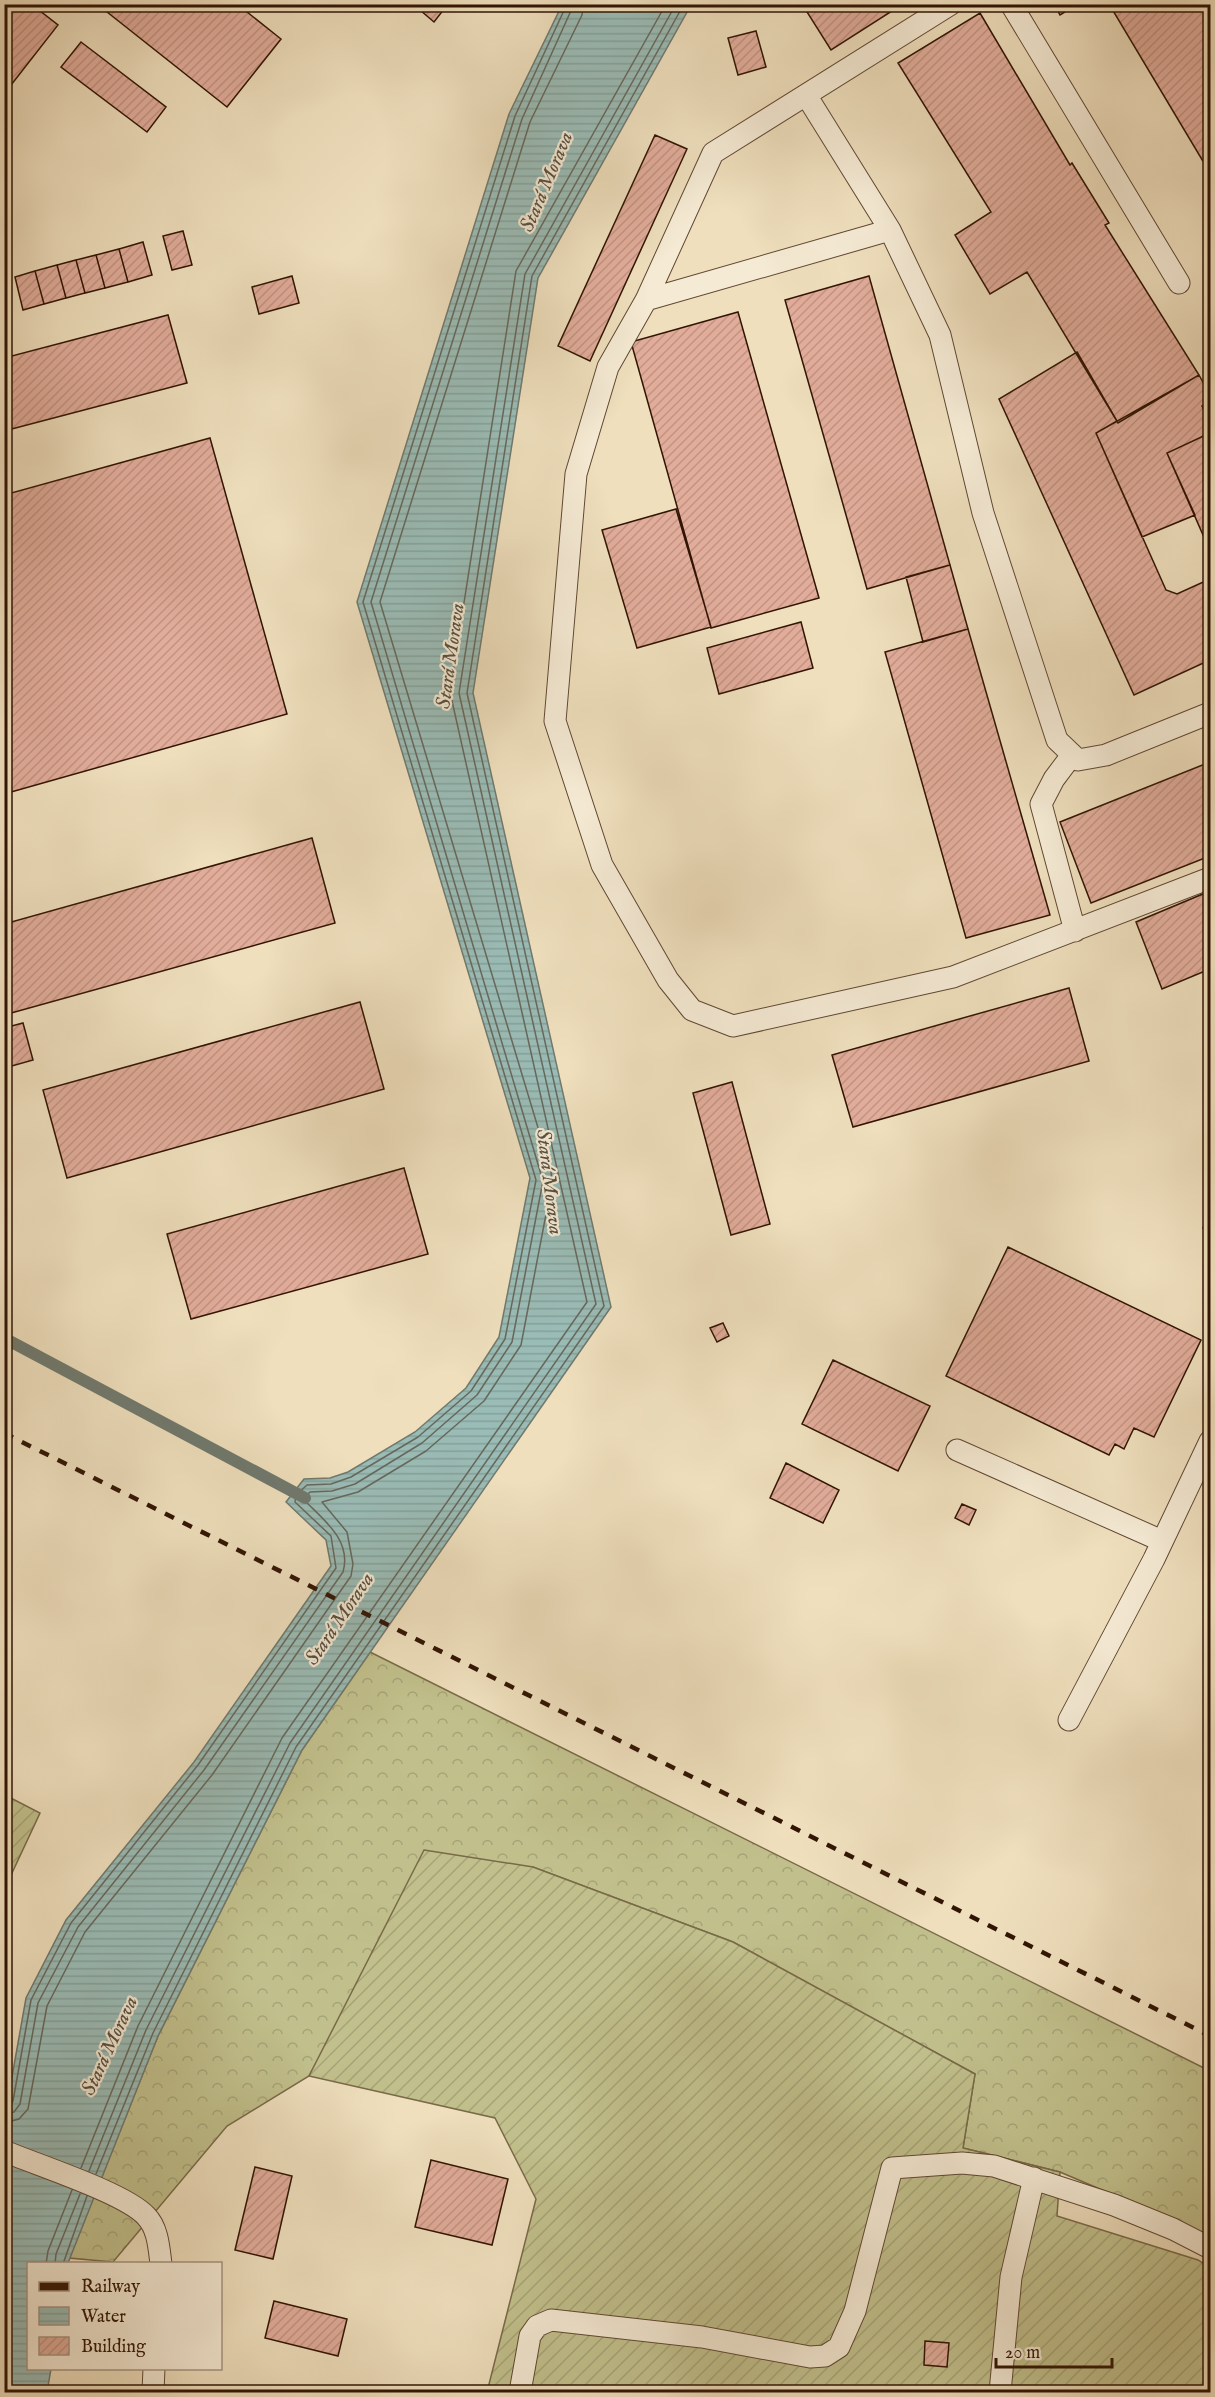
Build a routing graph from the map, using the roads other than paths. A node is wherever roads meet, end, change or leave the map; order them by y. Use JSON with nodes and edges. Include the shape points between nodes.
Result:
{"nodes":[{"id":1,"x":951,"y":4,"type":"edge"},
{"id":2,"x":1011,"y":4,"type":"edge"},
{"id":3,"x":806,"y":95,"type":"junction"},
{"id":4,"x":890,"y":230,"type":"junction"},
{"id":5,"x":1179,"y":283,"type":"dead end"},
{"id":6,"x":646,"y":300,"type":"junction"},
{"id":7,"x":1210,"y":713,"type":"edge"},
{"id":8,"x":1072,"y":755,"type":"junction"},
{"id":9,"x":1210,"y":878,"type":"edge"},
{"id":10,"x":1075,"y":931,"type":"junction"},
{"id":11,"x":1210,"y":1441,"type":"edge"},
{"id":12,"x":957,"y":1450,"type":"dead end"},
{"id":13,"x":1162,"y":1541,"type":"junction"},
{"id":14,"x":1070,"y":1720,"type":"dead end"},
{"id":15,"x":4,"y":2151,"type":"edge"},
{"id":16,"x":1034,"y":2178,"type":"junction"},
{"id":17,"x":1210,"y":2248,"type":"edge"},
{"id":18,"x":161,"y":2262,"type":"edge"},
{"id":19,"x":154,"y":2370,"type":"edge"},
{"id":20,"x":153,"y":2392,"type":"edge"},
{"id":21,"x":520,"y":2392,"type":"edge"},
{"id":22,"x":1000,"y":2392,"type":"edge"}],
"edges":[{"from":1,"to":3,"type":"lane"},
{"from":2,"to":5,"type":"lane"},
{"from":3,"to":4,"type":"lane"},
{"from":3,"to":6,"type":"lane","via":[[713,153]]},
{"from":4,"to":6,"type":"lane"},
{"from":4,"to":8,"type":"lane","via":[[940,335],[983,513],[1057,740]]},
{"from":6,"to":10,"type":"lane","via":[[608,368],[576,474],[555,721],[602,865],[668,980],[692,1010],[733,1026],[953,977]]},
{"from":7,"to":8,"type":"lane","via":[[1106,755],[1078,760]]},
{"from":8,"to":10,"type":"lane","via":[[1041,804]]},
{"from":9,"to":10,"type":"lane"},
{"from":11,"to":13,"type":"lane"},
{"from":12,"to":13,"type":"lane"},
{"from":13,"to":14,"type":"lane"},
{"from":15,"to":18,"type":"lane","via":[[125,2200],[147,2216],[159,2240]]},
{"from":16,"to":17,"type":"lane","via":[[1143,2217]]},
{"from":16,"to":21,"type":"lane","via":[[994,2166],[962,2163],[892,2168],[855,2311],[839,2347],[825,2356],[551,2320],[537,2326],[530,2336]]},
{"from":16,"to":22,"type":"lane","via":[[1011,2277]]},
{"from":19,"to":20,"type":"lane"}]}
